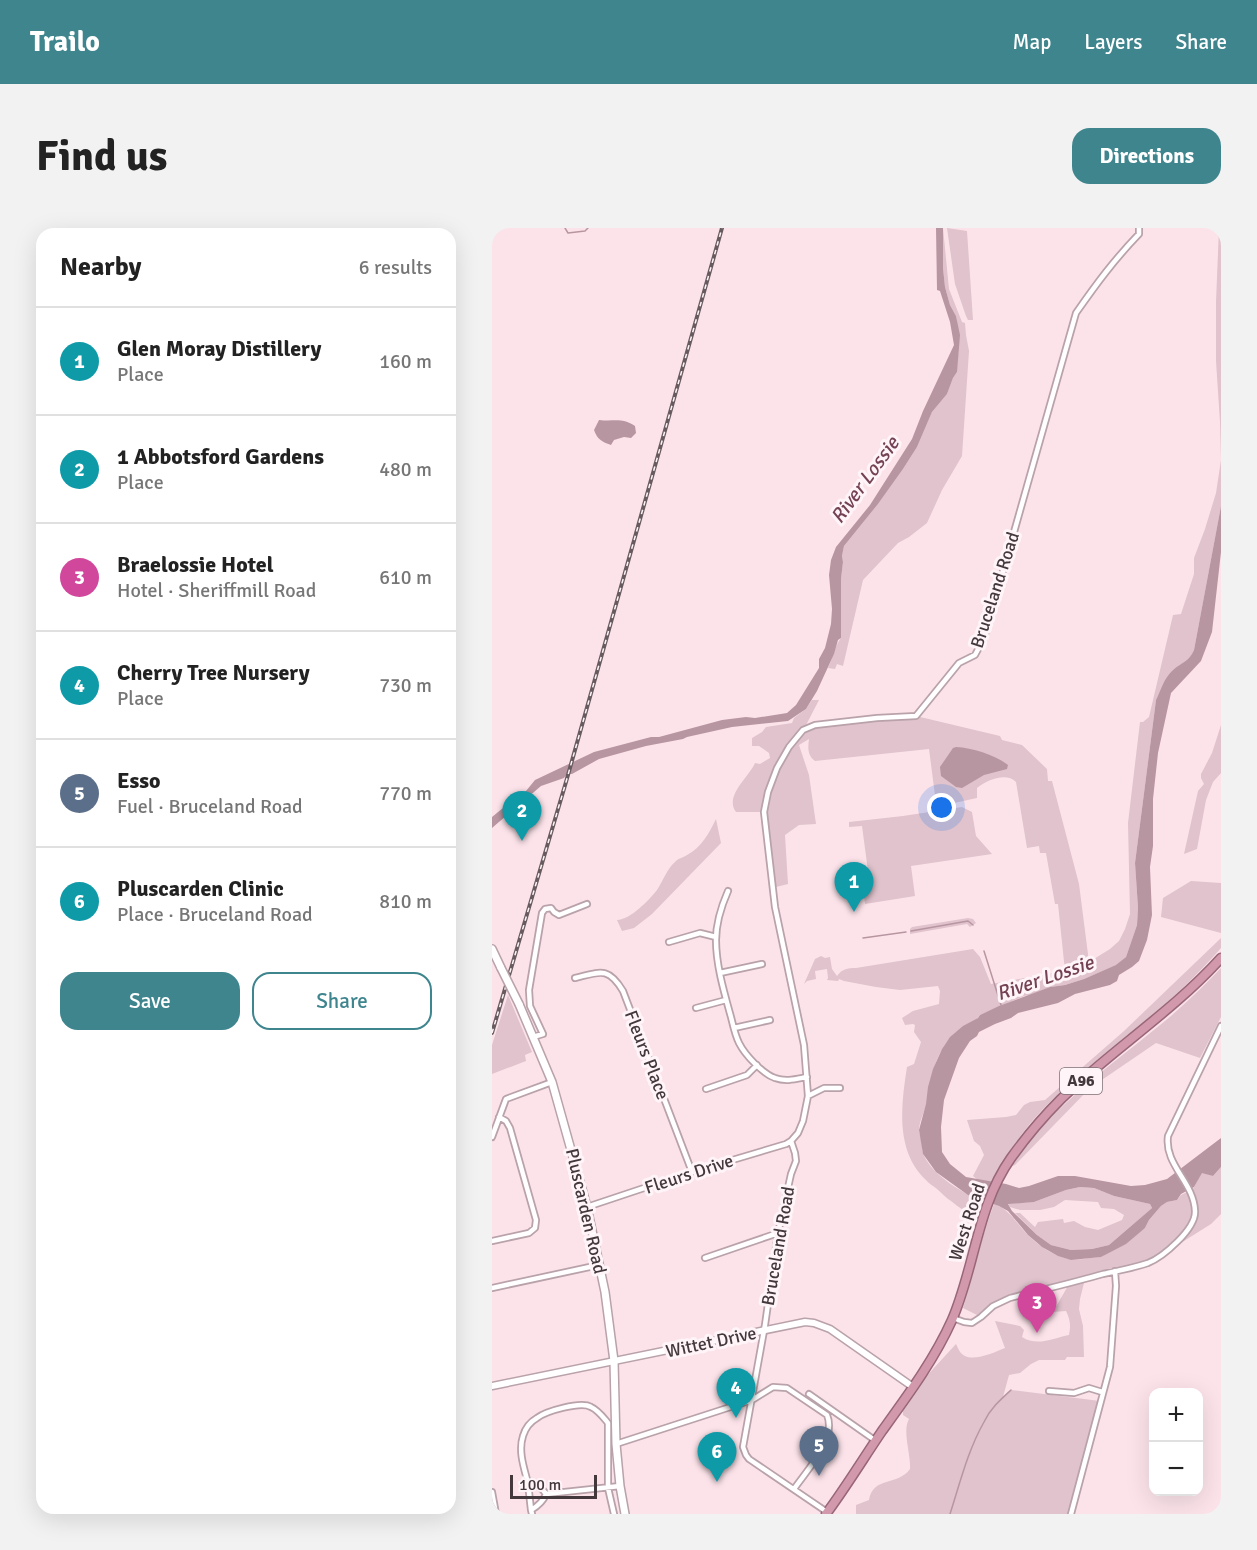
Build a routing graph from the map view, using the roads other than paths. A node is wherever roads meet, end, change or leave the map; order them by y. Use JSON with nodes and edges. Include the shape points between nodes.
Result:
{"nodes":[{"id":1,"x":1139,"y":228,"type":"edge"},
{"id":2,"x":728,"y":891,"type":"dead end"},
{"id":3,"x":587,"y":904,"type":"dead end"},
{"id":4,"x":716,"y":937,"type":"junction"},
{"id":5,"x":669,"y":942,"type":"dead end"},
{"id":6,"x":492,"y":949,"type":"edge"},
{"id":7,"x":1221,"y":958,"type":"edge"},
{"id":8,"x":762,"y":964,"type":"dead end"},
{"id":9,"x":720,"y":973,"type":"junction"},
{"id":10,"x":575,"y":978,"type":"dead end"},
{"id":11,"x":726,"y":1000,"type":"junction"},
{"id":12,"x":696,"y":1008,"type":"dead end"},
{"id":13,"x":770,"y":1020,"type":"dead end"},
{"id":14,"x":1221,"y":1026,"type":"edge"},
{"id":15,"x":734,"y":1028,"type":"junction"},
{"id":16,"x":533,"y":1037,"type":"junction"},
{"id":17,"x":757,"y":1065,"type":"junction"},
{"id":18,"x":807,"y":1077,"type":"junction"},
{"id":19,"x":552,"y":1082,"type":"junction"},
{"id":20,"x":840,"y":1088,"type":"dead end"},
{"id":21,"x":706,"y":1089,"type":"dead end"},
{"id":22,"x":808,"y":1096,"type":"junction"},
{"id":23,"x":499,"y":1117,"type":"junction"},
{"id":24,"x":492,"y":1137,"type":"edge"},
{"id":25,"x":791,"y":1141,"type":"junction"},
{"id":26,"x":692,"y":1172,"type":"junction"},
{"id":27,"x":587,"y":1207,"type":"junction"},
{"id":28,"x":778,"y":1233,"type":"junction"},
{"id":29,"x":492,"y":1241,"type":"edge"},
{"id":30,"x":705,"y":1258,"type":"dead end"},
{"id":31,"x":599,"y":1265,"type":"junction"},
{"id":32,"x":1115,"y":1271,"type":"junction"},
{"id":33,"x":492,"y":1288,"type":"edge"},
{"id":34,"x":953,"y":1317,"type":"junction"},
{"id":35,"x":765,"y":1331,"type":"junction"},
{"id":36,"x":614,"y":1360,"type":"junction"},
{"id":37,"x":492,"y":1386,"type":"edge"},
{"id":38,"x":913,"y":1387,"type":"junction"},
{"id":39,"x":1049,"y":1391,"type":"dead end"},
{"id":40,"x":1102,"y":1392,"type":"junction"},
{"id":41,"x":809,"y":1395,"type":"dead end"},
{"id":42,"x":752,"y":1400,"type":"junction"},
{"id":43,"x":876,"y":1441,"type":"junction"},
{"id":44,"x":616,"y":1444,"type":"junction"},
{"id":45,"x":528,"y":1483,"type":"junction"},
{"id":46,"x":620,"y":1486,"type":"junction"},
{"id":47,"x":608,"y":1488,"type":"junction"},
{"id":48,"x":794,"y":1489,"type":"junction"},
{"id":49,"x":492,"y":1492,"type":"edge"},
{"id":50,"x":546,"y":1494,"type":"junction"},
{"id":51,"x":532,"y":1512,"type":"edge"},
{"id":52,"x":827,"y":1513,"type":"edge"},
{"id":53,"x":496,"y":1514,"type":"edge"},
{"id":54,"x":614,"y":1514,"type":"edge"},
{"id":55,"x":625,"y":1514,"type":"edge"},
{"id":56,"x":1071,"y":1514,"type":"edge"}],
"edges":[{"from":1,"to":18,"type":"street","name":"Bruceland Road","via":[[1139,234],[1108,267],[1076,313],[984,638],[975,655],[959,663],[916,716],[815,725],[803,730],[777,768],[764,812],[775,907]]},
{"from":2,"to":4,"type":"street","via":[[720,908]]},
{"from":3,"to":16,"type":"street","via":[[560,915],[551,908],[542,913],[529,990],[530,1006],[543,1034]]},
{"from":4,"to":5,"type":"street","via":[[700,933]]},
{"from":4,"to":9,"type":"street"},
{"from":6,"to":16,"type":"main road","name":"Pluscarden Road","bridge":true},
{"from":7,"to":34,"type":"highway","name":"West Road","number":"A96","via":[[1059,1101],[1010,1160],[987,1205]]},
{"from":8,"to":9,"type":"street"},
{"from":9,"to":11,"type":"street"},
{"from":10,"to":26,"type":"street","name":"Fleurs Place","via":[[600,972],[609,974],[623,991]]},
{"from":11,"to":12,"type":"street"},
{"from":11,"to":15,"type":"street"},
{"from":13,"to":15,"type":"street"},
{"from":14,"to":32,"type":"street","via":[[1168,1136],[1168,1152],[1191,1191],[1196,1214],[1170,1250],[1149,1263]]},
{"from":15,"to":17,"type":"street","via":[[744,1051]]},
{"from":16,"to":19,"type":"main road","name":"Pluscarden Road"},
{"from":17,"to":18,"type":"street","via":[[785,1081]]},
{"from":17,"to":21,"type":"street","via":[[747,1075]]},
{"from":18,"to":22,"type":"street","name":"Bruceland Road"},
{"from":19,"to":23,"type":"street","via":[[506,1099]]},
{"from":19,"to":27,"type":"main road","name":"Pluscarden Road"},
{"from":20,"to":22,"type":"street","via":[[824,1088]]},
{"from":22,"to":25,"type":"street","name":"Bruceland Road","via":[[803,1121]]},
{"from":23,"to":24,"type":"street"},
{"from":23,"to":29,"type":"street","via":[[510,1128],[536,1220],[529,1233]]},
{"from":25,"to":26,"type":"street","name":"Fleurs Drive"},
{"from":25,"to":28,"type":"street","name":"Bruceland Road","via":[[795,1161]]},
{"from":26,"to":27,"type":"street","name":"Fleurs Drive"},
{"from":27,"to":31,"type":"main road","name":"Pluscarden Road"},
{"from":28,"to":30,"type":"street"},
{"from":28,"to":35,"type":"street","name":"Bruceland Road"},
{"from":31,"to":33,"type":"street"},
{"from":31,"to":36,"type":"main road","name":"Pluscarden Road"},
{"from":32,"to":34,"type":"street","via":[[1010,1298],[972,1323]]},
{"from":32,"to":40,"type":"street","via":[[1112,1349]]},
{"from":34,"to":38,"type":"highway","name":"West Road","number":"A96","via":[[940,1346]]},
{"from":35,"to":36,"type":"street","name":"Wittet Drive"},
{"from":35,"to":38,"type":"street","name":"Wittet Drive","via":[[805,1322],[823,1325]]},
{"from":35,"to":42,"type":"street","name":"Bruceland Road"},
{"from":36,"to":37,"type":"street","name":"Wittet Drive"},
{"from":36,"to":44,"type":"main road","name":"Pluscarden Road"},
{"from":38,"to":43,"type":"highway","name":"West Road","number":"A96"},
{"from":39,"to":40,"type":"street","via":[[1074,1393],[1089,1388]]},
{"from":40,"to":56,"type":"street"},
{"from":41,"to":43,"type":"street"},
{"from":42,"to":44,"type":"street"},
{"from":42,"to":48,"type":"street","name":"Bruceland Road","via":[[744,1441],[746,1455]]},
{"from":42,"to":48,"type":"street","via":[[773,1386],[780,1386],[827,1415],[827,1441]]},
{"from":43,"to":52,"type":"highway","name":"West Road","number":"A96"},
{"from":44,"to":46,"type":"main road","name":"Pluscarden Road"},
{"from":45,"to":47,"type":"street","via":[[521,1445],[527,1426],[544,1413],[583,1404],[592,1407],[608,1423]]},
{"from":45,"to":50,"type":"street","via":[[542,1488]]},
{"from":45,"to":51,"type":"street"},
{"from":46,"to":47,"type":"street"},
{"from":46,"to":55,"type":"main road","name":"Pluscarden Road"},
{"from":47,"to":50,"type":"street"},
{"from":47,"to":54,"type":"street"},
{"from":48,"to":52,"type":"street","name":"Bruceland Road"},
{"from":49,"to":53,"type":"street"},
{"from":50,"to":51,"type":"street"}]}
